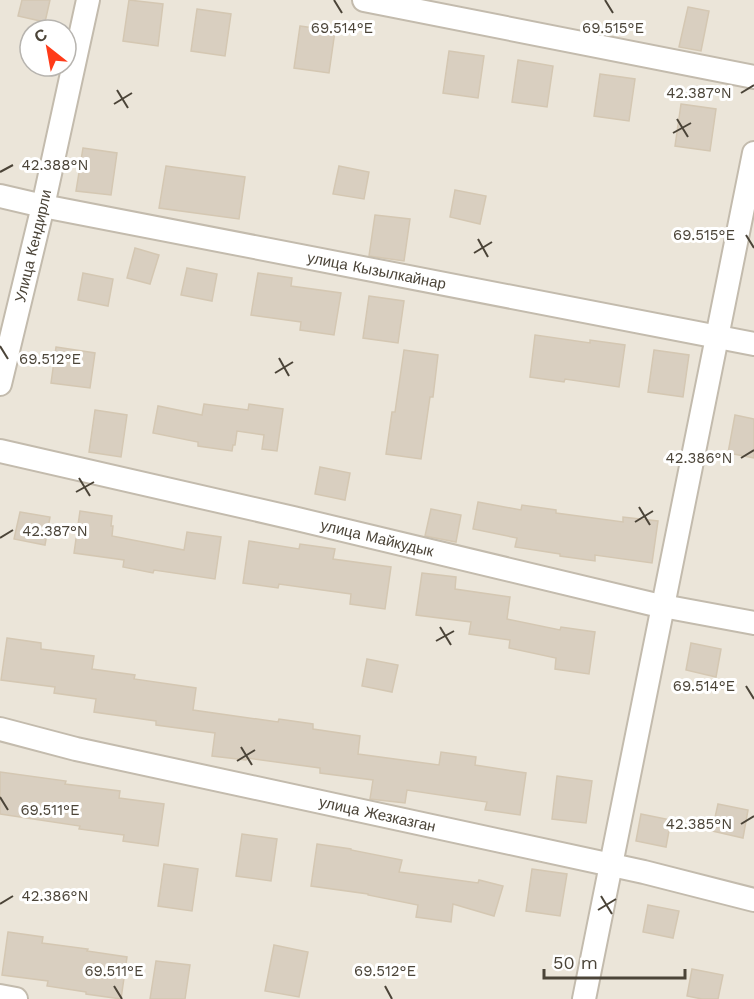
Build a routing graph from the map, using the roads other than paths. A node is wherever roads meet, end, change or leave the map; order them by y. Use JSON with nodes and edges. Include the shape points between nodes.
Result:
{"nodes":[{"id":1,"x":88,"y":0,"type":"edge"},
{"id":2,"x":364,"y":0,"type":"edge"},
{"id":3,"x":754,"y":77,"type":"edge"},
{"id":4,"x":754,"y":153,"type":"edge"},
{"id":5,"x":0,"y":196,"type":"edge"},
{"id":6,"x":43,"y":206,"type":"junction"},
{"id":7,"x":717,"y":337,"type":"junction"},
{"id":8,"x":754,"y":344,"type":"edge"},
{"id":9,"x":0,"y":384,"type":"edge"},
{"id":10,"x":0,"y":451,"type":"edge"},
{"id":11,"x":663,"y":606,"type":"junction"},
{"id":12,"x":754,"y":624,"type":"edge"},
{"id":13,"x":0,"y":729,"type":"edge"},
{"id":14,"x":611,"y":865,"type":"junction"},
{"id":15,"x":754,"y":900,"type":"edge"},
{"id":16,"x":0,"y":996,"type":"edge"},
{"id":17,"x":16,"y":999,"type":"edge"},
{"id":18,"x":584,"y":999,"type":"edge"}],
"edges":[{"from":1,"to":6,"type":"street","name":"Улица Кендирли"},
{"from":2,"to":3,"type":"street"},
{"from":4,"to":7,"type":"street"},
{"from":5,"to":6,"type":"street","name":"улица Кызылкайнар"},
{"from":6,"to":7,"type":"street","name":"улица Кызылкайнар"},
{"from":6,"to":9,"type":"street","name":"Улица Кендирли"},
{"from":7,"to":8,"type":"street","name":"улица Кызылкайнар"},
{"from":7,"to":11,"type":"street"},
{"from":10,"to":11,"type":"street","name":"улица Майкудык"},
{"from":11,"to":12,"type":"street","name":"улица Майкудык"},
{"from":11,"to":14,"type":"street"},
{"from":13,"to":14,"type":"street","name":"улица Жезказган","via":[[76,749]]},
{"from":14,"to":15,"type":"street","name":"улица Жезказган"},
{"from":14,"to":18,"type":"street"},
{"from":16,"to":17,"type":"street"}]}
